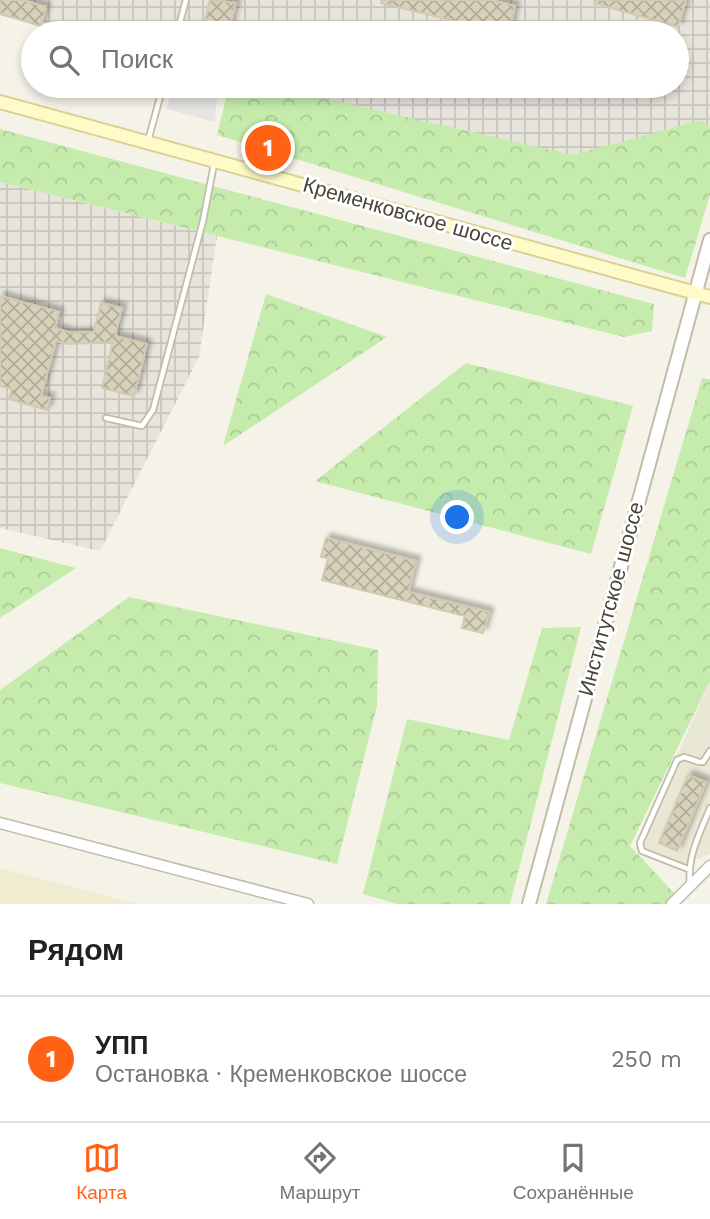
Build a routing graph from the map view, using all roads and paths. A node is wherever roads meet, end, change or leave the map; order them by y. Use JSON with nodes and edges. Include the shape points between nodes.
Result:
{"nodes":[{"id":1,"x":186,"y":0,"type":"edge"},
{"id":2,"x":180,"y":21,"type":"edge"},
{"id":3,"x":160,"y":98,"type":"edge"},
{"id":4,"x":0,"y":102,"type":"edge"},
{"id":5,"x":148,"y":142,"type":"junction"},
{"id":6,"x":215,"y":160,"type":"junction"},
{"id":7,"x":710,"y":240,"type":"edge"},
{"id":8,"x":694,"y":293,"type":"junction"},
{"id":9,"x":710,"y":298,"type":"edge"},
{"id":10,"x":106,"y":418,"type":"dead end"},
{"id":11,"x":710,"y":751,"type":"edge"},
{"id":12,"x":710,"y":808,"type":"edge"},
{"id":13,"x":0,"y":823,"type":"edge"},
{"id":14,"x":710,"y":866,"type":"edge"},
{"id":15,"x":688,"y":869,"type":"junction"},
{"id":16,"x":690,"y":886,"type":"junction"},
{"id":17,"x":308,"y":904,"type":"edge"},
{"id":18,"x":529,"y":904,"type":"edge"},
{"id":19,"x":672,"y":904,"type":"edge"}],
"edges":[{"from":1,"to":2,"type":"lane"},
{"from":3,"to":5,"type":"lane"},
{"from":4,"to":5,"type":"main road","name":"Кременковское шоссе"},
{"from":5,"to":6,"type":"main road","name":"Кременковское шоссе"},
{"from":6,"to":8,"type":"main road","name":"Кременковское шоссе"},
{"from":6,"to":10,"type":"lane","via":[[153,410],[142,426]]},
{"from":7,"to":8,"type":"street","name":"Институтское шоссе"},
{"from":8,"to":9,"type":"main road","name":"Кременковское шоссе"},
{"from":8,"to":18,"type":"street","name":"Институтское шоссе"},
{"from":11,"to":15,"type":"lane","via":[[703,762],[684,757],[677,760],[639,848]]},
{"from":12,"to":15,"type":"lane"},
{"from":13,"to":17,"type":"street"},
{"from":14,"to":16,"type":"street"},
{"from":15,"to":16,"type":"lane"},
{"from":16,"to":19,"type":"street"}]}
